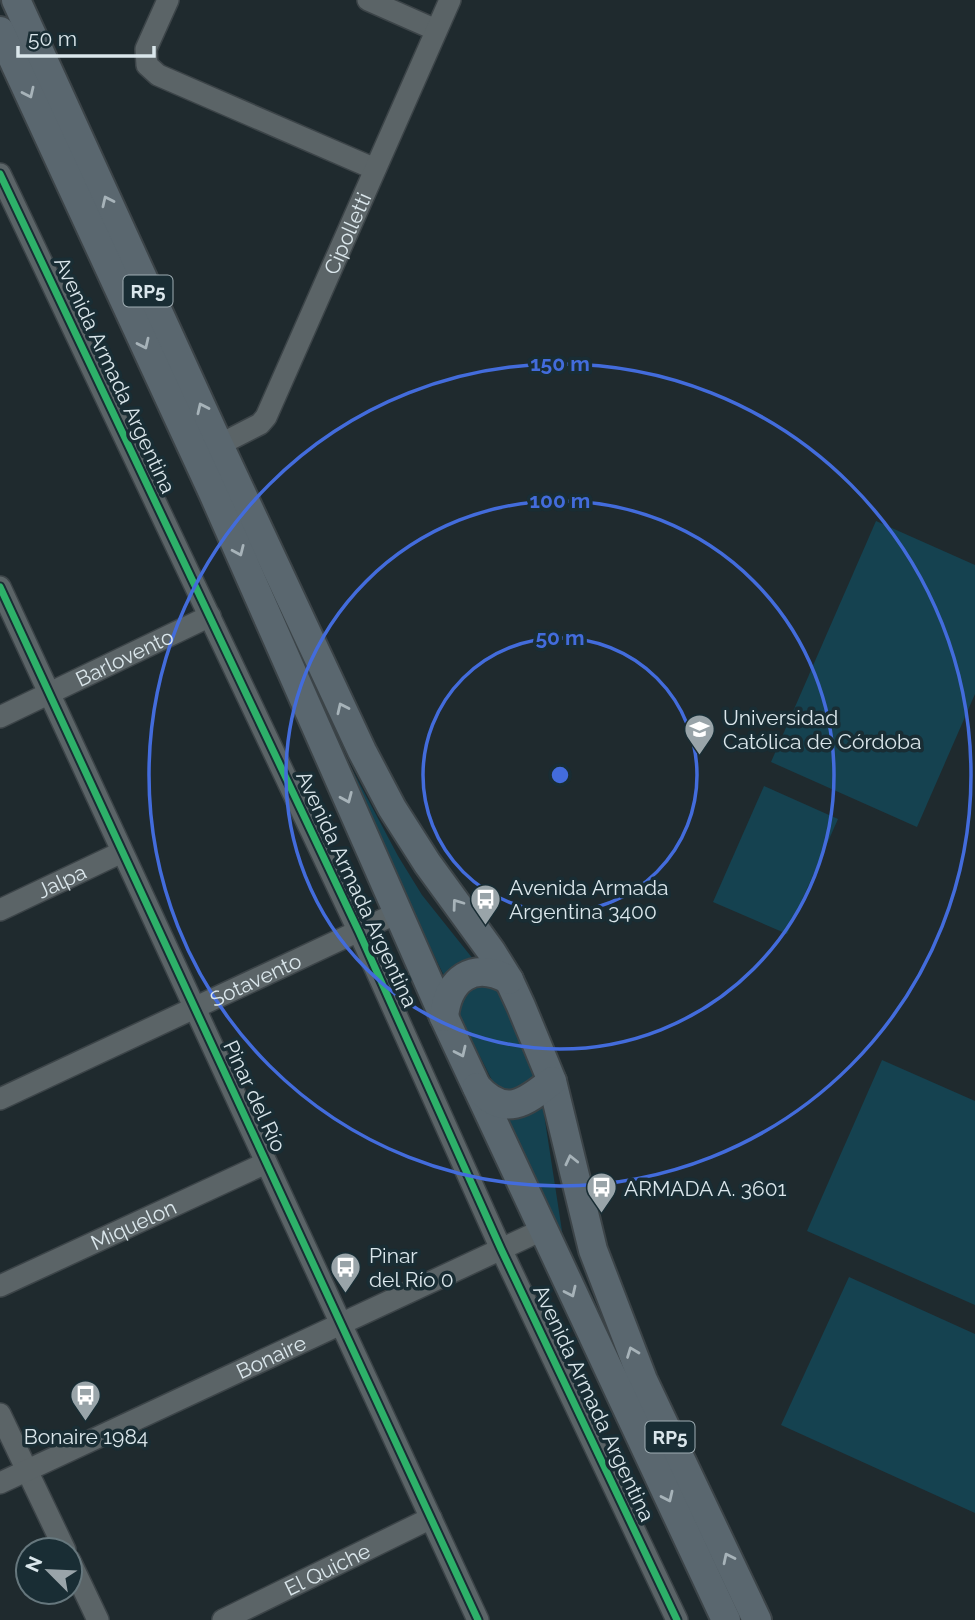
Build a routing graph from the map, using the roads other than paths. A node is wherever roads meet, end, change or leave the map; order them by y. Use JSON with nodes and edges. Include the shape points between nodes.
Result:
{"nodes":[{"id":1,"x":16,"y":0,"type":"edge"},
{"id":2,"x":168,"y":0,"type":"edge"},
{"id":3,"x":368,"y":0,"type":"edge"},
{"id":4,"x":450,"y":0,"type":"edge"},
{"id":5,"x":436,"y":30,"type":"junction"},
{"id":6,"x":0,"y":31,"type":"edge"},
{"id":7,"x":375,"y":169,"type":"junction"},
{"id":8,"x":0,"y":174,"type":"edge"},
{"id":9,"x":219,"y":445,"type":"junction"},
{"id":10,"x":0,"y":587,"type":"edge"},
{"id":11,"x":210,"y":616,"type":"junction"},
{"id":12,"x":49,"y":694,"type":"junction"},
{"id":13,"x":0,"y":717,"type":"edge"},
{"id":14,"x":122,"y":852,"type":"junction"},
{"id":15,"x":0,"y":910,"type":"edge"},
{"id":16,"x":397,"y":913,"type":"junction"},
{"id":17,"x":359,"y":932,"type":"junction"},
{"id":18,"x":509,"y":980,"type":"junction"},
{"id":19,"x":194,"y":1007,"type":"junction"},
{"id":20,"x":444,"y":1017,"type":"junction"},
{"id":21,"x":552,"y":1081,"type":"junction"},
{"id":22,"x":477,"y":1087,"type":"junction"},
{"id":23,"x":0,"y":1099,"type":"edge"},
{"id":24,"x":266,"y":1163,"type":"junction"},
{"id":25,"x":542,"y":1230,"type":"junction"},
{"id":26,"x":501,"y":1249,"type":"junction"},
{"id":27,"x":0,"y":1286,"type":"edge"},
{"id":28,"x":341,"y":1324,"type":"junction"},
{"id":29,"x":0,"y":1415,"type":"edge"},
{"id":30,"x":26,"y":1471,"type":"junction"},
{"id":31,"x":0,"y":1483,"type":"edge"},
{"id":32,"x":431,"y":1518,"type":"junction"},
{"id":33,"x":58,"y":1536,"type":"edge"},
{"id":34,"x":84,"y":1590,"type":"edge"},
{"id":35,"x":98,"y":1620,"type":"edge"},
{"id":36,"x":223,"y":1620,"type":"edge"},
{"id":37,"x":478,"y":1620,"type":"edge"},
{"id":38,"x":677,"y":1620,"type":"edge"},
{"id":39,"x":726,"y":1620,"type":"edge"},
{"id":40,"x":757,"y":1620,"type":"edge"}],
"edges":[{"from":9,"to":1,"type":"main road","number":"RP5","one_way":true},
{"from":2,"to":7,"type":"street","via":[[146,49],[146,65],[158,75]]},
{"from":3,"to":5,"type":"street"},
{"from":4,"to":5,"type":"street","name":"Cipolletti"},
{"from":5,"to":7,"type":"street","name":"Cipolletti"},
{"from":6,"to":16,"type":"main road","name":"Avenida Armada Argentina","number":"RP5","one_way":true,"via":[[213,493]]},
{"from":7,"to":9,"type":"street","name":"Cipolletti","via":[[266,417]]},
{"from":8,"to":11,"type":"street","name":"Avenida Armada Argentina"},
{"from":18,"to":9,"type":"main road","number":"RP5","one_way":true,"via":[[392,808]]},
{"from":10,"to":12,"type":"street","name":"Pinar del Río"},
{"from":11,"to":12,"type":"street","name":"Barlovento"},
{"from":11,"to":17,"type":"street","name":"Avenida Armada Argentina"},
{"from":12,"to":13,"type":"street","name":"Barlovento"},
{"from":12,"to":14,"type":"street","name":"Pinar del Río"},
{"from":14,"to":15,"type":"street","name":"Jalpa"},
{"from":14,"to":19,"type":"street","name":"Pinar del Río"},
{"from":16,"to":17,"type":"street","name":"Sotavento"},
{"from":16,"to":20,"type":"main road","name":"Avenida Armada Argentina","number":"RP5"},
{"from":17,"to":19,"type":"street","name":"Sotavento"},
{"from":17,"to":26,"type":"street","name":"Avenida Armada Argentina"},
{"from":18,"to":20,"type":"main road","via":[[491,972],[468,975],[452,989]]},
{"from":18,"to":21,"type":"main road","number":"RP5"},
{"from":19,"to":23,"type":"street","name":"Sotavento"},
{"from":19,"to":24,"type":"street","name":"Pinar del Río"},
{"from":20,"to":22,"type":"main road","name":"Avenida Armada Argentina","number":"RP5","one_way":true},
{"from":21,"to":22,"type":"main road","via":[[535,1096],[514,1105],[496,1104]]},
{"from":40,"to":21,"type":"main road","number":"RP5","one_way":true,"via":[[643,1380],[593,1250]]},
{"from":22,"to":25,"type":"main road","name":"Avenida Armada Argentina","number":"RP5"},
{"from":24,"to":27,"type":"street","name":"Miquelon"},
{"from":24,"to":28,"type":"street","name":"Pinar del Río"},
{"from":25,"to":26,"type":"street","name":"Bonaire"},
{"from":25,"to":39,"type":"main road","number":"RP5","one_way":true},
{"from":26,"to":28,"type":"street","name":"Bonaire"},
{"from":26,"to":38,"type":"street","name":"Avenida Armada Argentina"},
{"from":28,"to":30,"type":"street","name":"Bonaire"},
{"from":28,"to":32,"type":"street","name":"Pinar del Río"},
{"from":29,"to":30,"type":"street"},
{"from":30,"to":31,"type":"street","name":"Bonaire"},
{"from":30,"to":33,"type":"street"},
{"from":32,"to":36,"type":"street","name":"El Quiche"},
{"from":32,"to":37,"type":"street","name":"Pinar del Río"},
{"from":34,"to":35,"type":"street"}]}
